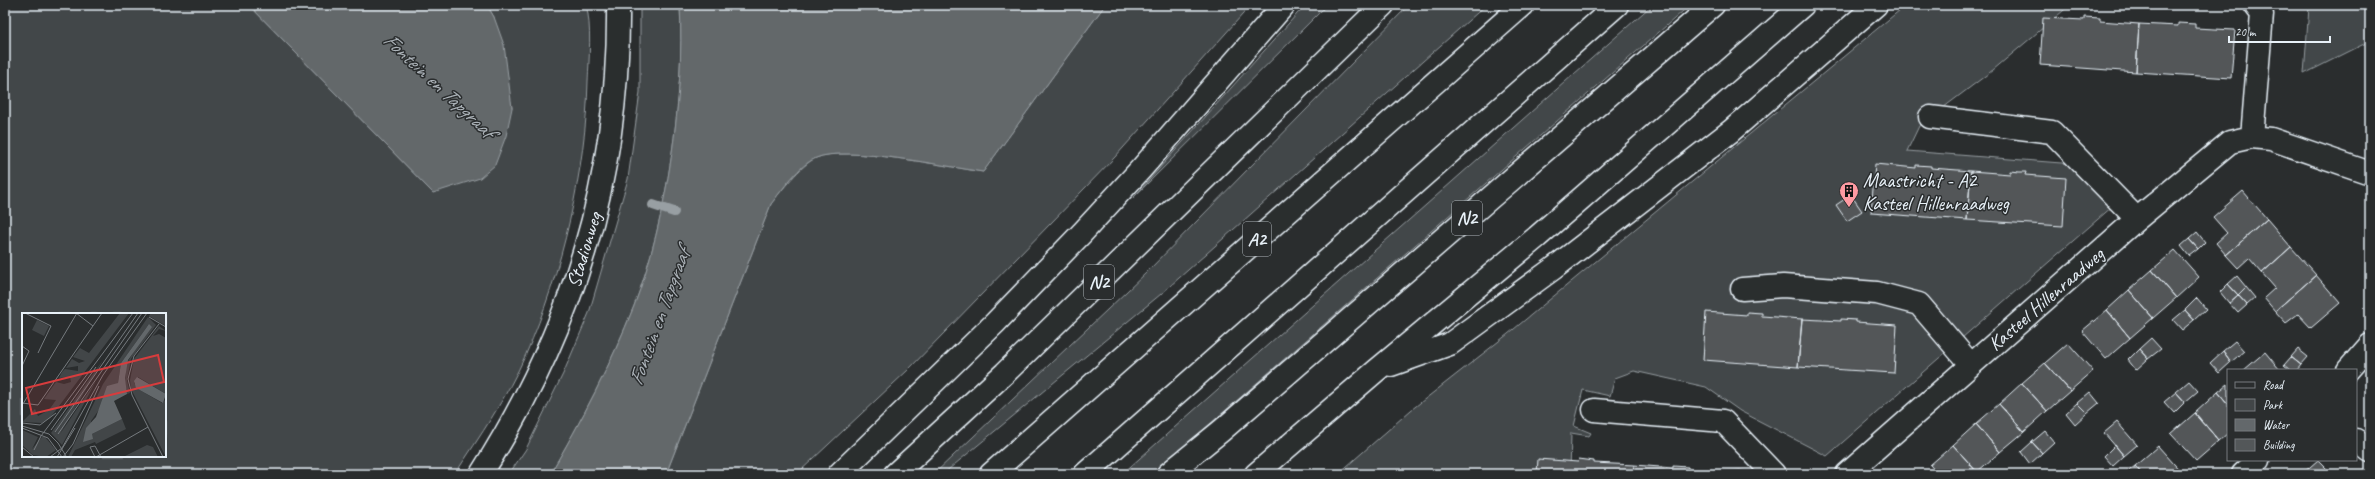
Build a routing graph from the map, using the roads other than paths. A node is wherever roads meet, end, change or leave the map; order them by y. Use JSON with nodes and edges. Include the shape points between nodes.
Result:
{"nodes":[{"id":1,"x":618,"y":5,"type":"edge"},
{"id":2,"x":1284,"y":5,"type":"edge"},
{"id":3,"x":1365,"y":5,"type":"edge"},
{"id":4,"x":1383,"y":5,"type":"edge"},
{"id":5,"x":1523,"y":5,"type":"edge"},
{"id":6,"x":1617,"y":5,"type":"edge"},
{"id":7,"x":1713,"y":5,"type":"edge"},
{"id":8,"x":1803,"y":5,"type":"edge"},
{"id":9,"x":1876,"y":5,"type":"edge"},
{"id":10,"x":2255,"y":5,"type":"edge"},
{"id":11,"x":1300,"y":85,"type":"junction"},
{"id":12,"x":1930,"y":117,"type":"dead end"},
{"id":13,"x":2252,"y":136,"type":"junction"},
{"id":14,"x":2370,"y":173,"type":"edge"},
{"id":15,"x":2137,"y":219,"type":"junction"},
{"id":16,"x":1742,"y":289,"type":"dead end"},
{"id":17,"x":2370,"y":345,"type":"edge"},
{"id":18,"x":1971,"y":366,"type":"junction"},
{"id":19,"x":2349,"y":369,"type":"edge"},
{"id":20,"x":1377,"y":370,"type":"junction"},
{"id":21,"x":1594,"y":410,"type":"dead end"},
{"id":22,"x":2357,"y":441,"type":"edge"},
{"id":23,"x":2370,"y":452,"type":"edge"},
{"id":24,"x":2257,"y":461,"type":"edge"},
{"id":25,"x":480,"y":474,"type":"edge"},
{"id":26,"x":839,"y":474,"type":"edge"},
{"id":27,"x":895,"y":474,"type":"edge"},
{"id":28,"x":991,"y":474,"type":"edge"},
{"id":29,"x":1085,"y":474,"type":"edge"},
{"id":30,"x":1168,"y":474,"type":"edge"},
{"id":31,"x":1256,"y":474,"type":"edge"},
{"id":32,"x":1774,"y":474,"type":"edge"},
{"id":33,"x":1847,"y":474,"type":"edge"},
{"id":34,"x":2243,"y":474,"type":"edge"}],
"edges":[{"from":1,"to":25,"type":"main road","name":"Stadionweg","via":[[614,110],[601,192],[588,238],[570,294],[541,367],[507,431]]},
{"from":2,"to":26,"type":"main road","number":"N2","via":[[1141,170],[1082,233],[995,323]]},
{"from":3,"to":11,"type":"main road","number":"N2"},
{"from":4,"to":11,"type":"main road","number":"N2"},
{"from":5,"to":28,"type":"main road","number":"A2"},
{"from":6,"to":29,"type":"main road"},
{"from":7,"to":30,"type":"main road","number":"N2"},
{"from":8,"to":20,"type":"main road","via":[[1537,238]]},
{"from":9,"to":20,"type":"main road","via":[[1730,131],[1554,268],[1450,344]]},
{"from":10,"to":13,"type":"main road","via":[[2262,14]]},
{"from":11,"to":27,"type":"main road","number":"N2","via":[[1005,373]]},
{"from":12,"to":15,"type":"main road","via":[[2052,132]]},
{"from":13,"to":14,"type":"main road","name":"Kasteel Hillenraadweg","via":[[2271,139]]},
{"from":13,"to":15,"type":"main road","name":"Kasteel Hillenraadweg","via":[[2230,142]]},
{"from":15,"to":18,"type":"main road","name":"Kasteel Hillenraadweg"},
{"from":16,"to":18,"type":"main road","via":[[1783,286],[1877,293],[1919,304]]},
{"from":17,"to":19,"type":"main road"},
{"from":18,"to":33,"type":"main road","name":"Kasteel Hillenraadweg"},
{"from":20,"to":31,"type":"main road"},
{"from":21,"to":32,"type":"main road","via":[[1723,421]]},
{"from":22,"to":23,"type":"main road"},
{"from":24,"to":34,"type":"main road"}]}
